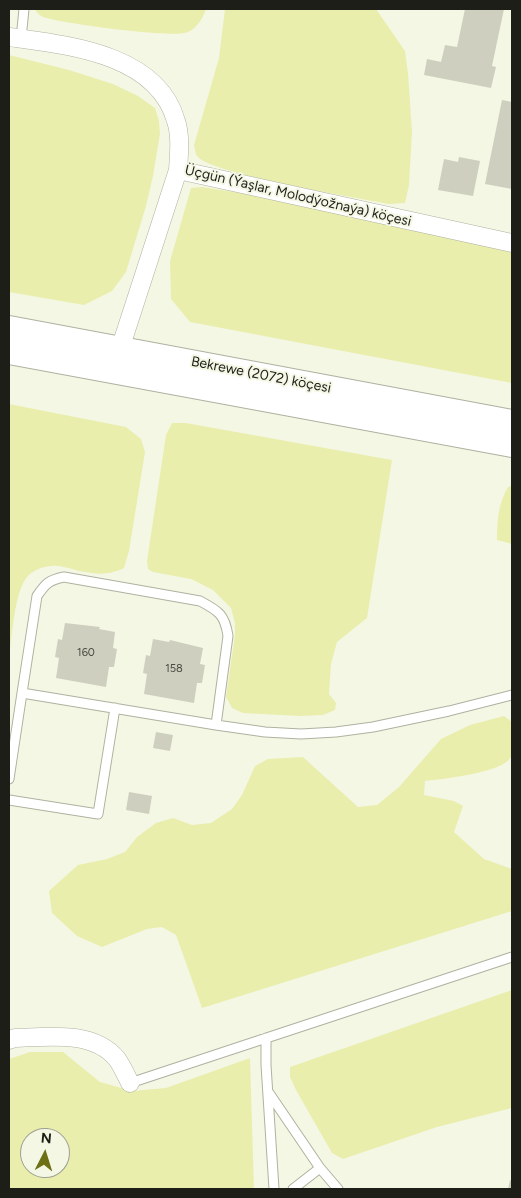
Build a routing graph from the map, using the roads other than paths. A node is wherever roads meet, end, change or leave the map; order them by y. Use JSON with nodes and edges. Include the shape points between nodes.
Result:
{"nodes":[{"id":1,"x":24,"y":9,"type":"edge"},
{"id":2,"x":15,"y":38,"type":"edge"},
{"id":3,"x":178,"y":170,"type":"junction"},
{"id":4,"x":512,"y":243,"type":"edge"},
{"id":5,"x":9,"y":328,"type":"edge"},
{"id":6,"x":120,"y":349,"type":"junction"},
{"id":7,"x":9,"y":352,"type":"edge"},
{"id":8,"x":512,"y":422,"type":"edge"},
{"id":9,"x":512,"y":445,"type":"edge"},
{"id":10,"x":22,"y":693,"type":"junction"},
{"id":11,"x":512,"y":695,"type":"edge"},
{"id":12,"x":116,"y":708,"type":"junction"},
{"id":13,"x":216,"y":725,"type":"junction"},
{"id":14,"x":9,"y":779,"type":"edge"},
{"id":15,"x":9,"y":800,"type":"edge"},
{"id":16,"x":512,"y":957,"type":"edge"},
{"id":17,"x":266,"y":1038,"type":"junction"},
{"id":18,"x":9,"y":1040,"type":"edge"},
{"id":19,"x":130,"y":1083,"type":"joint"},
{"id":20,"x":269,"y":1092,"type":"junction"},
{"id":21,"x":320,"y":1168,"type":"junction"},
{"id":22,"x":274,"y":1189,"type":"edge"},
{"id":23,"x":293,"y":1189,"type":"edge"},
{"id":24,"x":338,"y":1189,"type":"edge"}],
"edges":[{"from":1,"to":2,"type":"lane"},
{"from":2,"to":3,"type":"street","name":"Üçgün (Ýaşlar, Molodýožnaýa) köçesi","via":[[103,54],[148,78],[170,104],[177,122]]},
{"from":3,"to":4,"type":"street","name":"Üçgün (Ýaşlar, Molodýožnaýa) köçesi"},
{"from":3,"to":6,"type":"street"},
{"from":5,"to":6,"type":"main road","name":"Bekrewe (2072) köçesi"},
{"from":6,"to":8,"type":"main road","name":"Bekrewe (2072) köçesi"},
{"from":7,"to":9,"type":"main road","name":"Bekrewe (2072) köçesi"},
{"from":10,"to":12,"type":"lane"},
{"from":10,"to":13,"type":"lane","via":[[38,596],[52,579],[64,577],[200,601],[217,609],[226,622],[228,636]]},
{"from":10,"to":14,"type":"lane"},
{"from":11,"to":13,"type":"lane","via":[[449,711],[336,732],[265,732]]},
{"from":12,"to":13,"type":"lane"},
{"from":12,"to":15,"type":"lane","via":[[98,814]]},
{"from":16,"to":17,"type":"lane"},
{"from":17,"to":19,"type":"lane"},
{"from":17,"to":20,"type":"lane"},
{"from":18,"to":19,"type":"street","via":[[57,1037],[101,1045],[117,1059]]},
{"from":20,"to":21,"type":"lane"},
{"from":20,"to":22,"type":"lane"},
{"from":21,"to":23,"type":"lane"},
{"from":21,"to":24,"type":"lane"}]}
